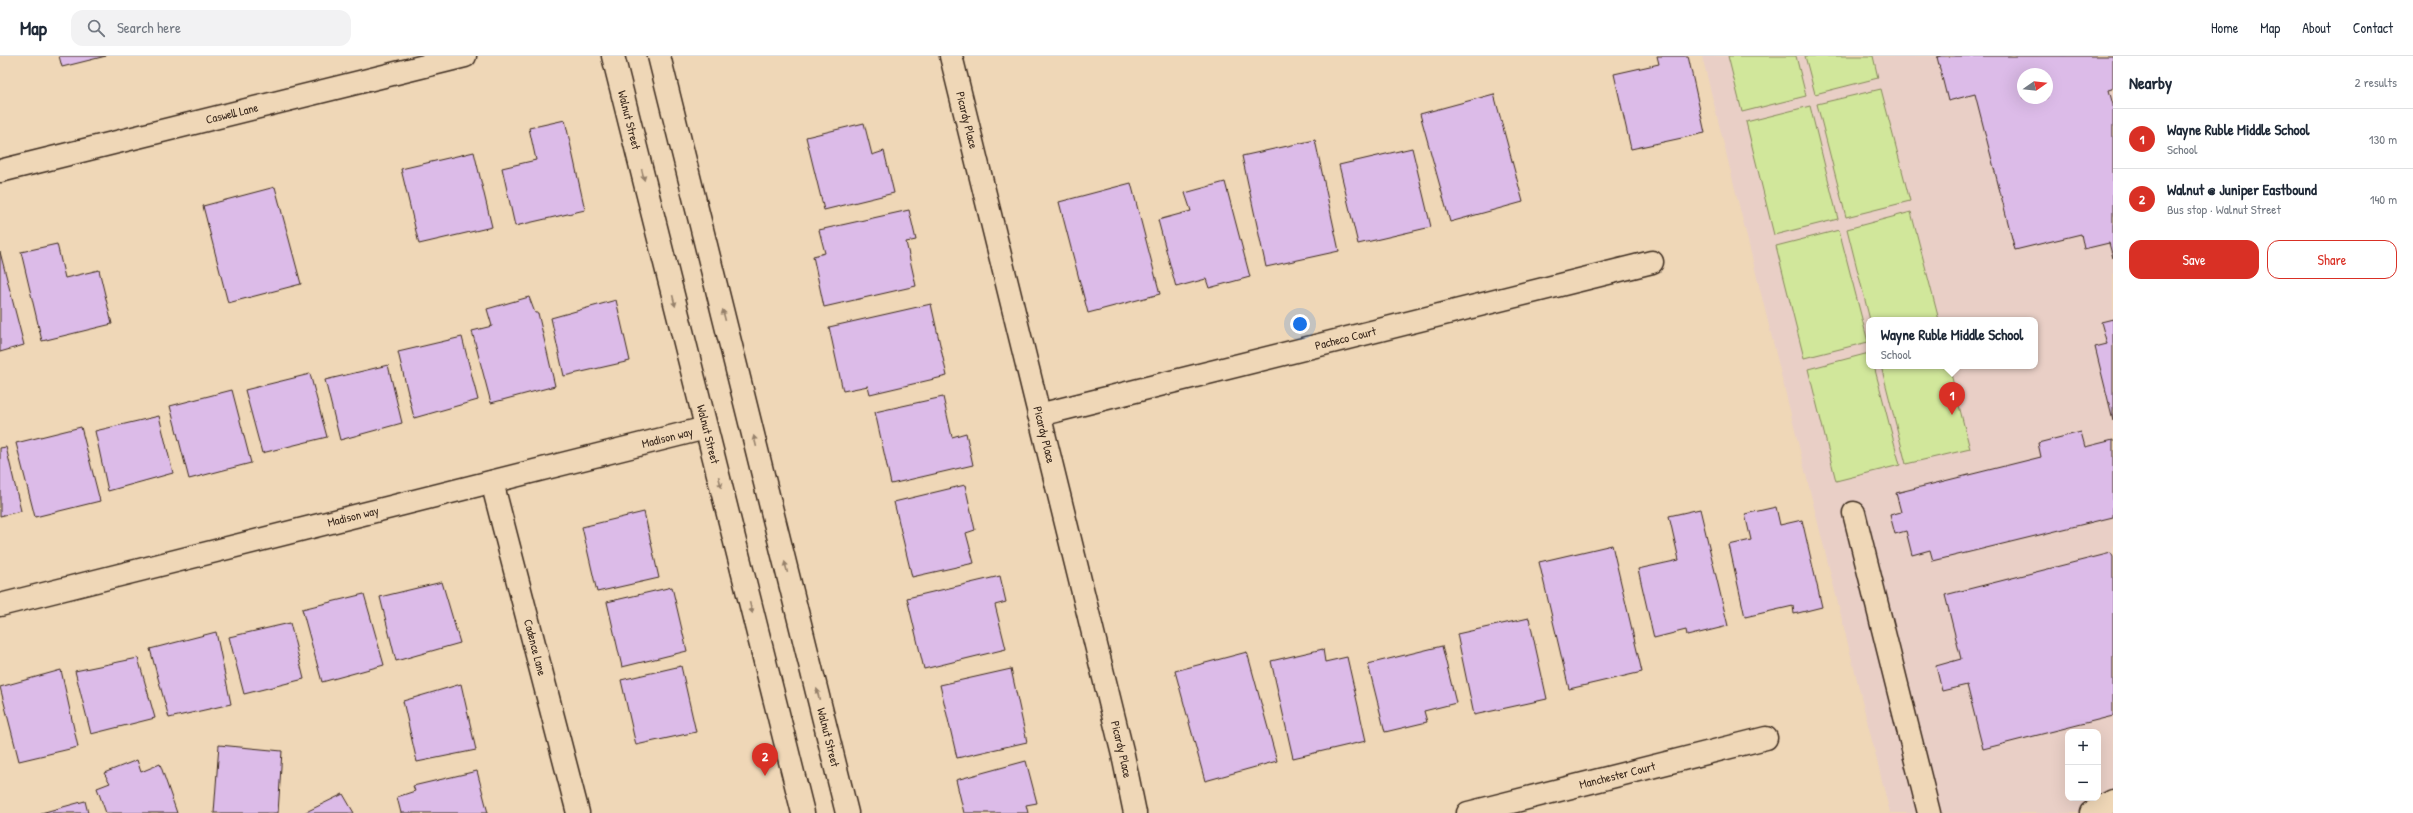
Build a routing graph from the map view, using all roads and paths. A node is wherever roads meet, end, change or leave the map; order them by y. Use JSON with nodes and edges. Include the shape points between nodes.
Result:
{"nodes":[{"id":1,"x":465,"y":56,"type":"edge"},
{"id":2,"x":613,"y":56,"type":"edge"},
{"id":3,"x":659,"y":56,"type":"edge"},
{"id":4,"x":951,"y":56,"type":"edge"},
{"id":5,"x":0,"y":171,"type":"edge"},
{"id":6,"x":1652,"y":262,"type":"dead end"},
{"id":7,"x":1039,"y":415,"type":"junction"},
{"id":8,"x":706,"y":428,"type":"junction"},
{"id":9,"x":492,"y":482,"type":"junction"},
{"id":10,"x":1854,"y":513,"type":"dead end"},
{"id":11,"x":0,"y":605,"type":"edge"},
{"id":12,"x":1766,"y":738,"type":"dead end"},
{"id":13,"x":2113,"y":801,"type":"edge"},
{"id":14,"x":578,"y":813,"type":"edge"},
{"id":15,"x":803,"y":813,"type":"edge"},
{"id":16,"x":847,"y":813,"type":"edge"},
{"id":17,"x":1135,"y":813,"type":"edge"},
{"id":18,"x":1468,"y":813,"type":"edge"},
{"id":19,"x":1929,"y":813,"type":"edge"},
{"id":20,"x":2091,"y":813,"type":"edge"}],
"edges":[{"from":1,"to":5,"type":"street","name":"Caswell Lane"},
{"from":2,"to":8,"type":"street","name":"Walnut Street","one_way":true},
{"from":16,"to":3,"type":"street","name":"Walnut Street","one_way":true},
{"from":4,"to":7,"type":"street","name":"Picardy Place"},
{"from":6,"to":7,"type":"street","name":"Pacheco Court"},
{"from":7,"to":17,"type":"street","name":"Picardy Place"},
{"from":8,"to":9,"type":"street","name":"Madison way"},
{"from":8,"to":15,"type":"street","name":"Walnut Street","one_way":true},
{"from":9,"to":11,"type":"street","name":"Madison way"},
{"from":9,"to":14,"type":"street","name":"Cadence Lane"},
{"from":10,"to":19,"type":"street"},
{"from":12,"to":18,"type":"street","name":"Manchester Court"},
{"from":13,"to":20,"type":"street"}]}
